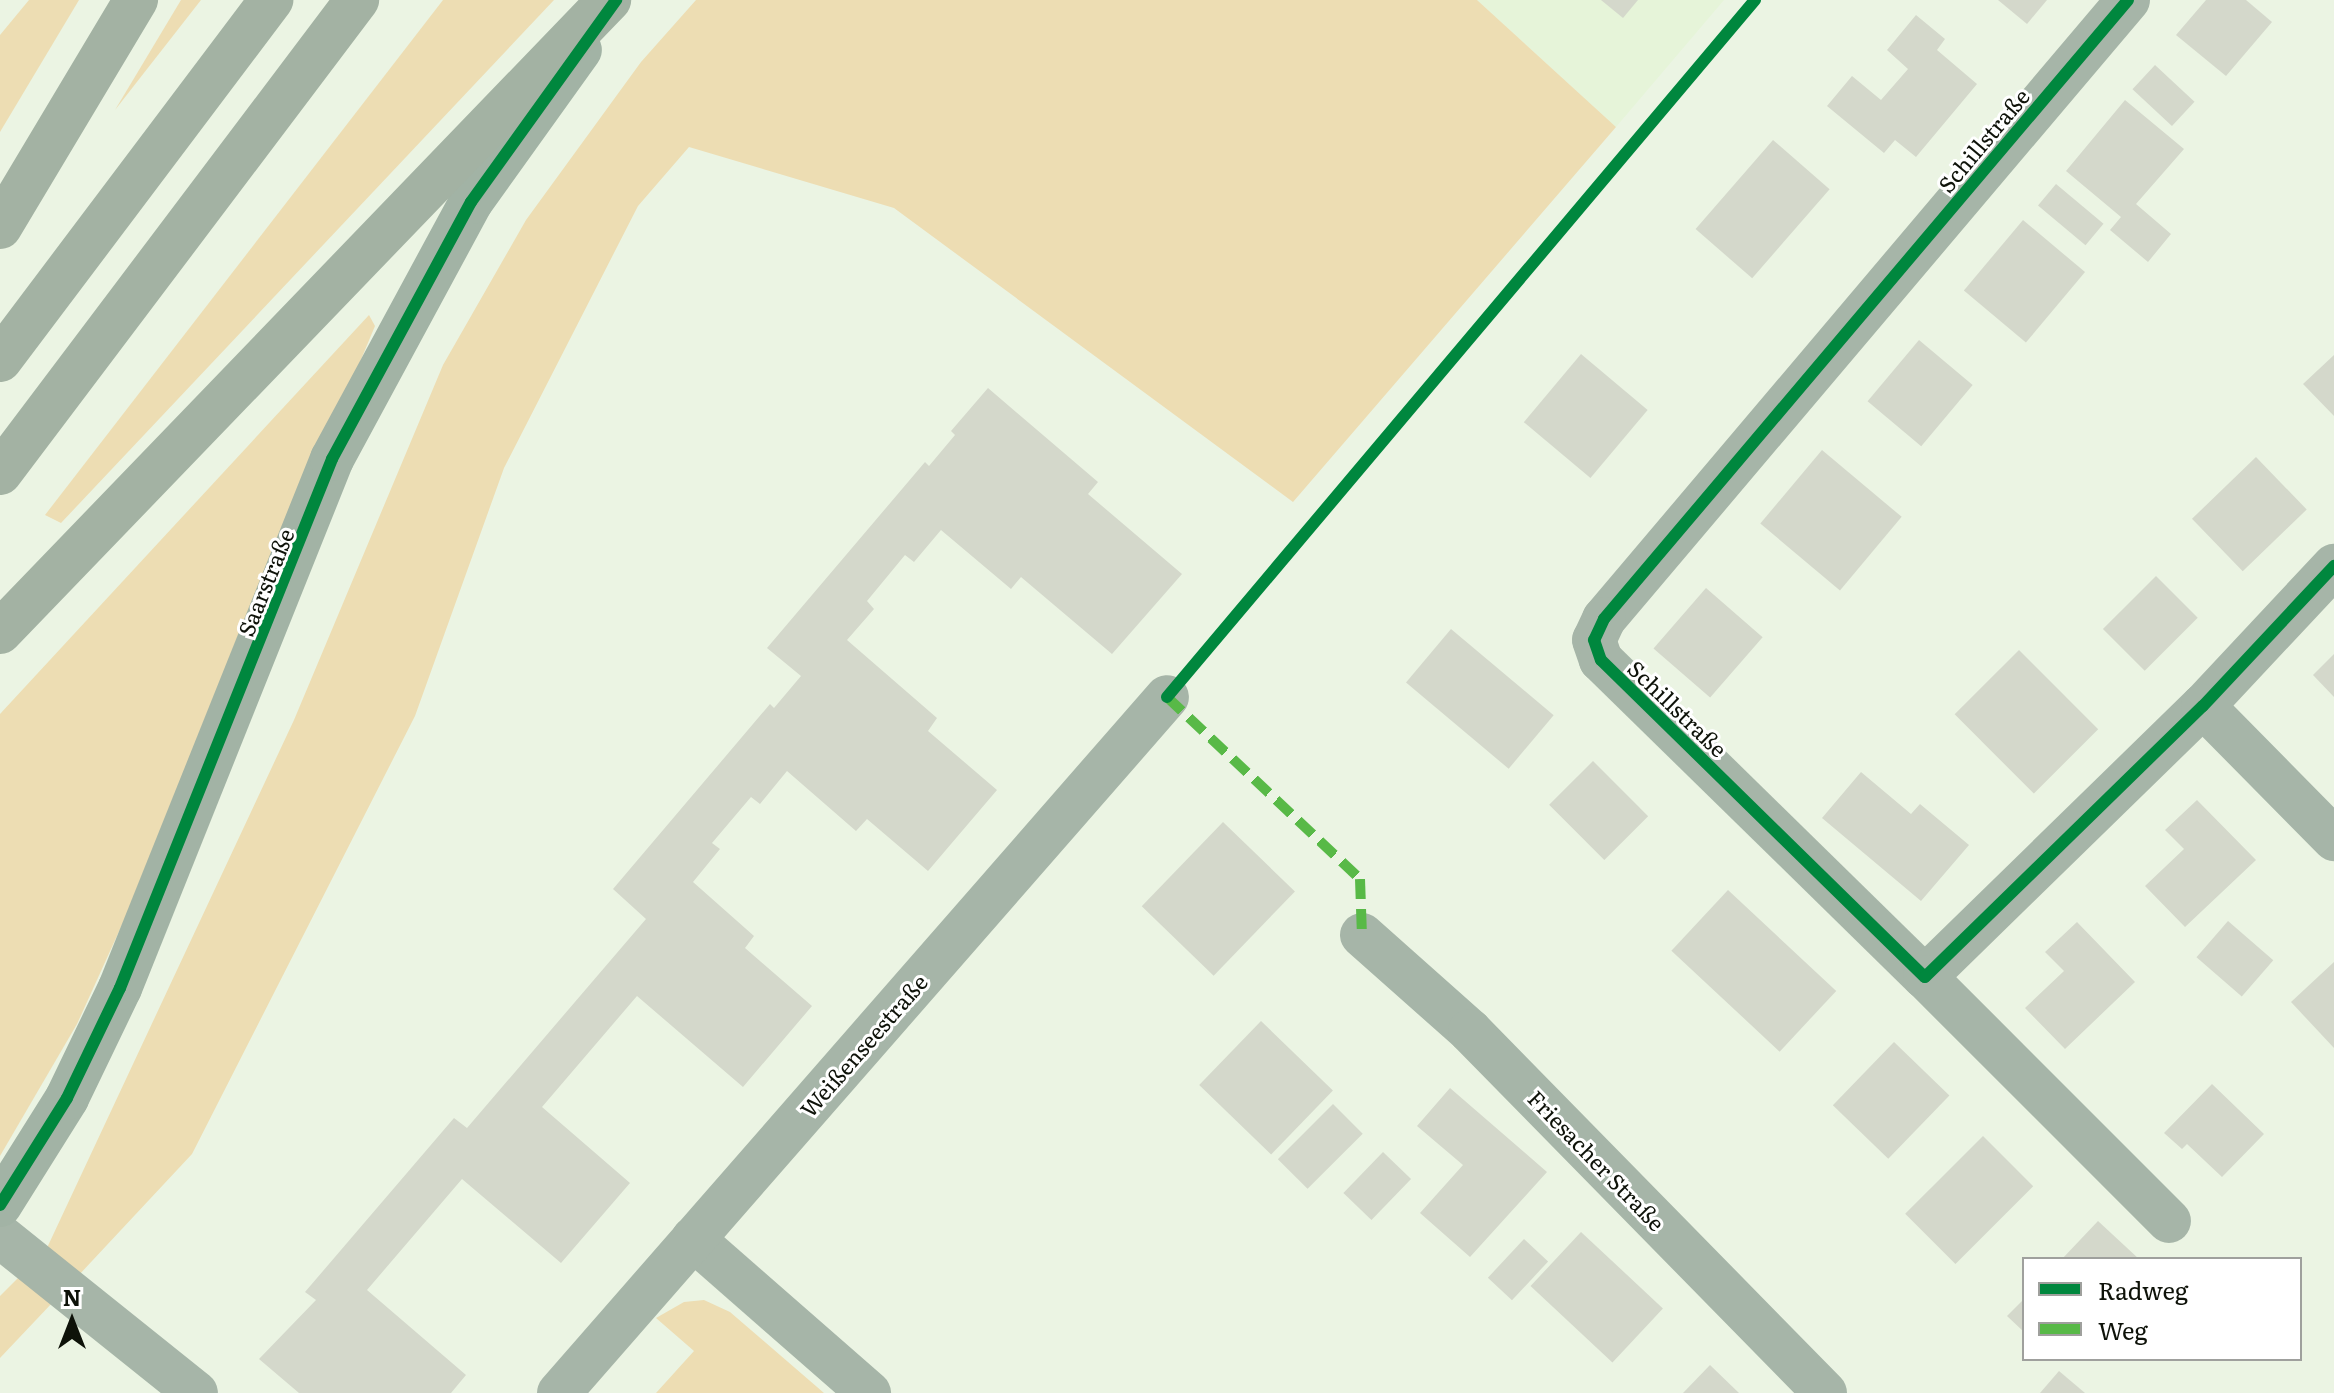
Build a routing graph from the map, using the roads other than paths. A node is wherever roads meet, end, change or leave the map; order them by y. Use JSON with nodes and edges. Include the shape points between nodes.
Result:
{"nodes":[{"id":1,"x":136,"y":0,"type":"edge"},
{"id":2,"x":271,"y":0,"type":"edge"},
{"id":3,"x":357,"y":0,"type":"edge"},
{"id":4,"x":609,"y":0,"type":"edge"},
{"id":5,"x":616,"y":0,"type":"edge"},
{"id":6,"x":2128,"y":0,"type":"edge"},
{"id":7,"x":0,"y":227,"type":"edge"},
{"id":8,"x":0,"y":360,"type":"edge"},
{"id":9,"x":0,"y":473,"type":"edge"},
{"id":10,"x":2334,"y":566,"type":"edge"},
{"id":11,"x":0,"y":632,"type":"edge"},
{"id":12,"x":1167,"y":697,"type":"dead end"},
{"id":13,"x":2203,"y":706,"type":"junction"},
{"id":14,"x":2334,"y":839,"type":"edge"},
{"id":15,"x":1362,"y":935,"type":"dead end"},
{"id":16,"x":1925,"y":977,"type":"junction"},
{"id":17,"x":0,"y":1205,"type":"edge"},
{"id":18,"x":2169,"y":1221,"type":"dead end"},
{"id":19,"x":0,"y":1236,"type":"edge"},
{"id":20,"x":693,"y":1239,"type":"junction"},
{"id":21,"x":196,"y":1393,"type":"edge"},
{"id":22,"x":559,"y":1393,"type":"edge"},
{"id":23,"x":869,"y":1393,"type":"edge"},
{"id":24,"x":1825,"y":1393,"type":"edge"}],
"edges":[{"from":1,"to":7,"type":"highway"},
{"from":2,"to":8,"type":"highway"},
{"from":3,"to":9,"type":"highway"},
{"from":4,"to":11,"type":"highway"},
{"from":5,"to":17,"type":"main road","name":"Saarstraße","via":[[471,202],[332,459],[120,988],[67,1098]]},
{"from":6,"to":16,"type":"street","name":"Schillstraße","via":[[1604,619],[1594,640],[1601,660]]},
{"from":10,"to":13,"type":"street"},
{"from":12,"to":20,"type":"street","name":"Weißenseestraße"},
{"from":13,"to":14,"type":"street"},
{"from":13,"to":16,"type":"street"},
{"from":15,"to":24,"type":"street","name":"Friesacher Straße","via":[[1470,1031]]},
{"from":16,"to":18,"type":"street","name":"Schillstraße"},
{"from":19,"to":21,"type":"street"},
{"from":20,"to":22,"type":"street","name":"Weißenseestraße"},
{"from":20,"to":23,"type":"street"}]}
